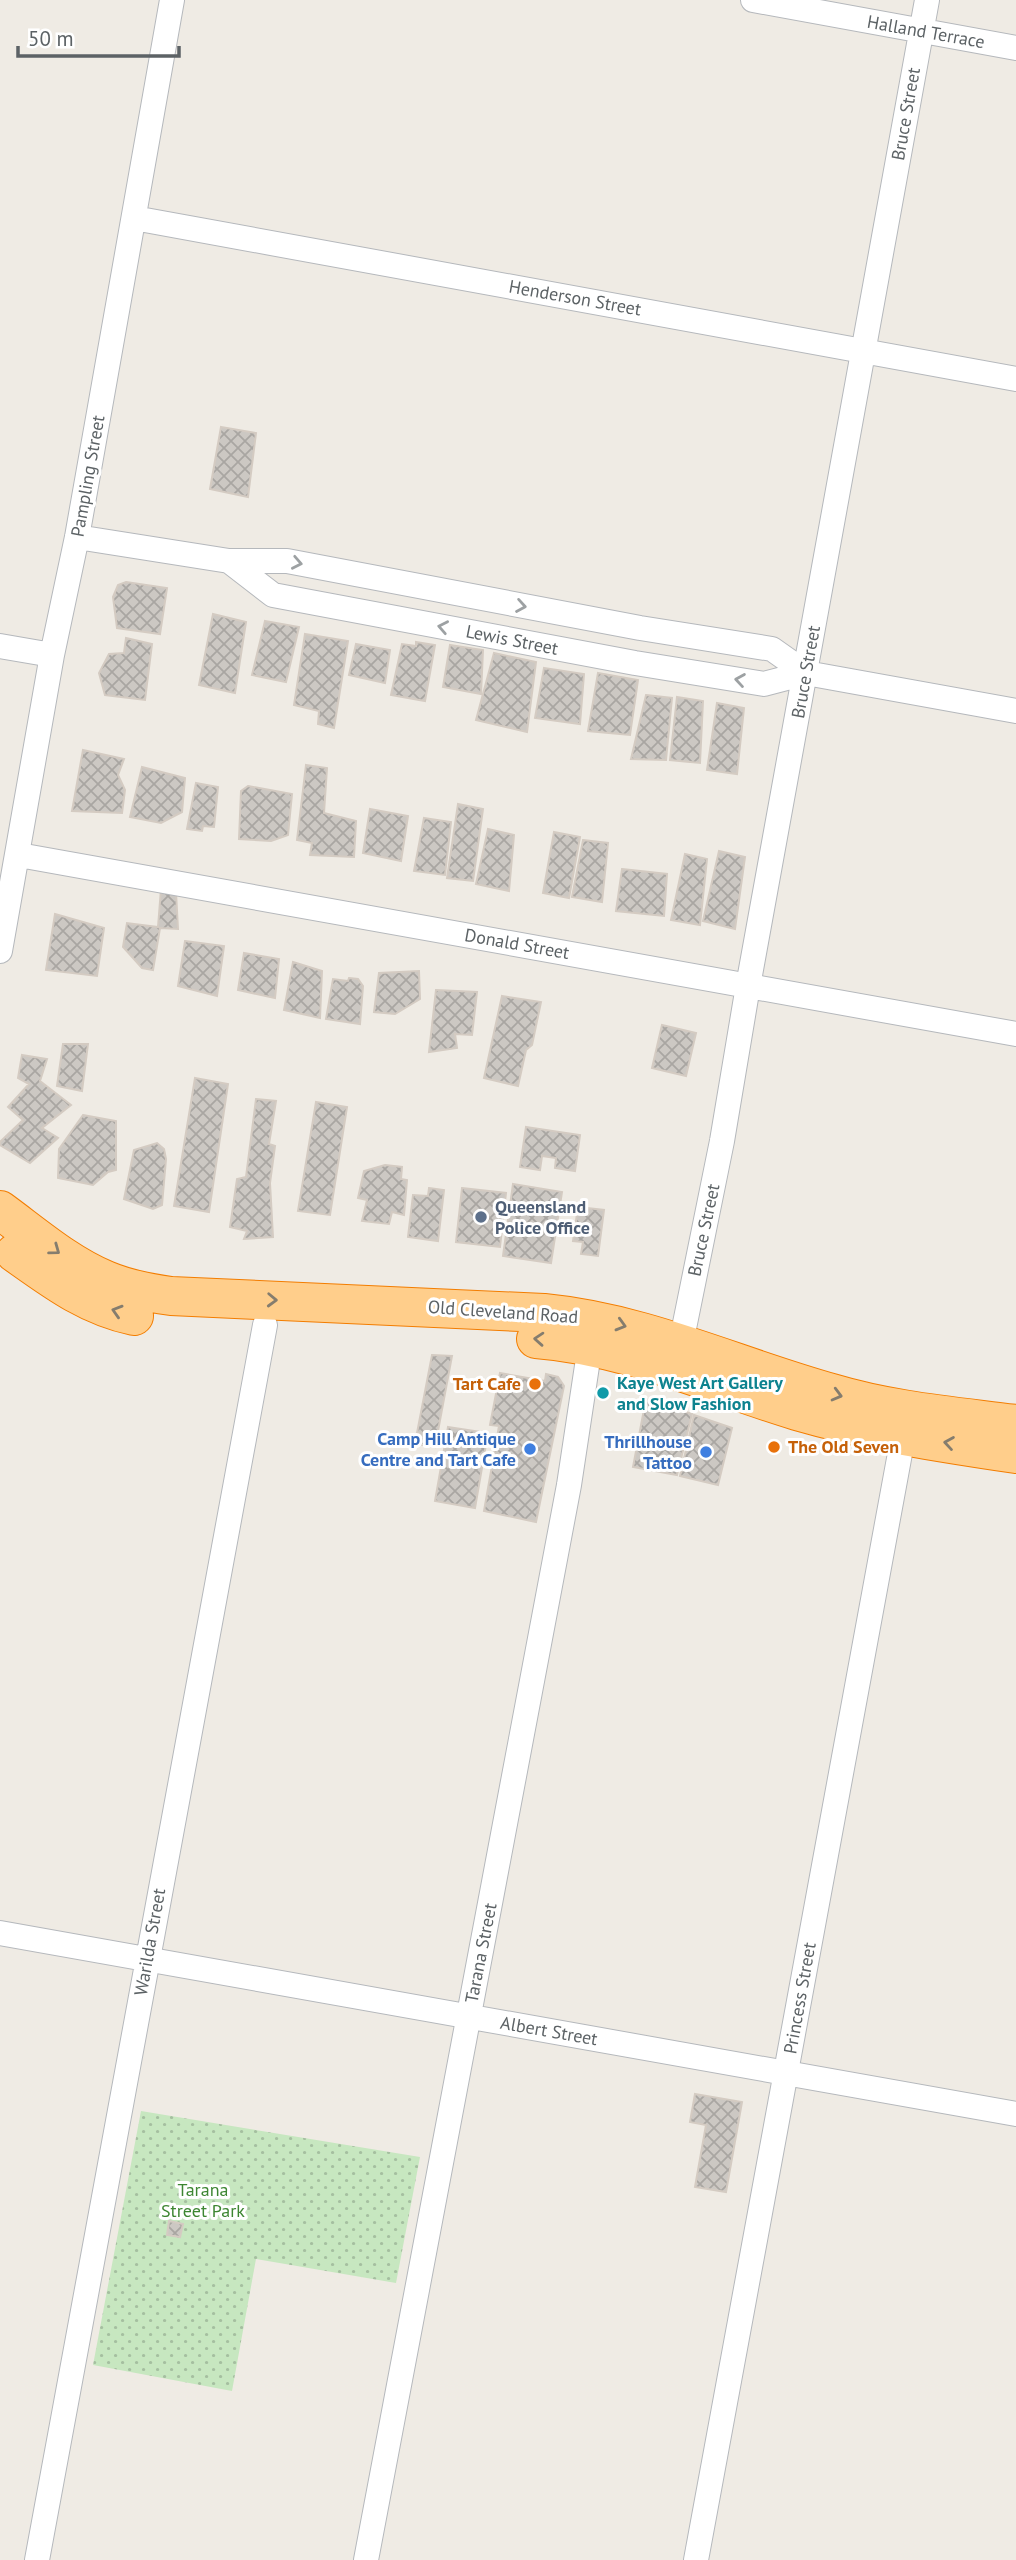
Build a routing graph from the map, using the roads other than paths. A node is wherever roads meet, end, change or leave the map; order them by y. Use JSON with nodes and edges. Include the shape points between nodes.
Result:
{"nodes":[{"id":1,"x":173,"y":0,"type":"edge"},
{"id":2,"x":753,"y":0,"type":"edge"},
{"id":3,"x":928,"y":0,"type":"edge"},
{"id":4,"x":922,"y":31,"type":"junction"},
{"id":5,"x":1016,"y":48,"type":"edge"},
{"id":6,"x":134,"y":218,"type":"junction"},
{"id":7,"x":864,"y":351,"type":"junction"},
{"id":8,"x":1016,"y":379,"type":"edge"},
{"id":9,"x":78,"y":537,"type":"junction"},
{"id":10,"x":229,"y":561,"type":"junction"},
{"id":11,"x":0,"y":646,"type":"edge"},
{"id":12,"x":52,"y":655,"type":"junction"},
{"id":13,"x":806,"y":673,"type":"junction"},
{"id":14,"x":1016,"y":711,"type":"edge"},
{"id":15,"x":19,"y":855,"type":"junction"},
{"id":16,"x":0,"y":951,"type":"edge"},
{"id":17,"x":748,"y":986,"type":"junction"},
{"id":18,"x":1016,"y":1034,"type":"edge"},
{"id":19,"x":0,"y":1210,"type":"edge"},
{"id":20,"x":0,"y":1241,"type":"edge"},
{"id":21,"x":265,"y":1325,"type":"junction"},
{"id":22,"x":681,"y":1343,"type":"junction"},
{"id":23,"x":590,"y":1346,"type":"junction"},
{"id":24,"x":1016,"y":1424,"type":"edge"},
{"id":25,"x":903,"y":1437,"type":"junction"},
{"id":26,"x":1016,"y":1454,"type":"edge"},
{"id":27,"x":0,"y":1933,"type":"edge"},
{"id":28,"x":146,"y":1960,"type":"junction"},
{"id":29,"x":469,"y":2017,"type":"junction"},
{"id":30,"x":787,"y":2074,"type":"junction"},
{"id":31,"x":1016,"y":2114,"type":"edge"},
{"id":32,"x":37,"y":2560,"type":"edge"},
{"id":33,"x":366,"y":2560,"type":"edge"},
{"id":34,"x":696,"y":2560,"type":"edge"}],
"edges":[{"from":1,"to":6,"type":"street","name":"Pampling Street"},
{"from":2,"to":4,"type":"street","name":"Halland Terrace"},
{"from":3,"to":4,"type":"street","name":"Bruce Street"},
{"from":4,"to":5,"type":"street","name":"Halland Terrace"},
{"from":4,"to":7,"type":"street","name":"Bruce Street"},
{"from":6,"to":7,"type":"street","name":"Henderson Street"},
{"from":6,"to":9,"type":"street","name":"Pampling Street"},
{"from":7,"to":8,"type":"street","name":"Henderson Street"},
{"from":7,"to":13,"type":"street","name":"Bruce Street"},
{"from":9,"to":10,"type":"street","name":"Lewis Street"},
{"from":9,"to":12,"type":"street","name":"Pampling Street"},
{"from":10,"to":13,"type":"street","name":"Lewis Street","one_way":true,"via":[[287,561],[772,649]]},
{"from":13,"to":10,"type":"street","name":"Lewis Street","one_way":true,"via":[[764,684],[273,595]]},
{"from":11,"to":12,"type":"street"},
{"from":12,"to":15,"type":"street","name":"Pampling Street"},
{"from":13,"to":14,"type":"street","name":"Lewis Street"},
{"from":13,"to":17,"type":"street","name":"Bruce Street"},
{"from":15,"to":16,"type":"street","name":"Pampling Street"},
{"from":15,"to":17,"type":"street","name":"Donald Street"},
{"from":17,"to":18,"type":"street","name":"Donald Street"},
{"from":17,"to":22,"type":"street","name":"Bruce Street"},
{"from":19,"to":22,"type":"highway","name":"Old Cleveland Road","one_way":true,"via":[[105,1280],[142,1292],[554,1314],[611,1323]]},
{"from":21,"to":20,"type":"highway","name":"Old Cleveland Road","one_way":true,"via":[[156,1320],[125,1314],[64,1289]]},
{"from":23,"to":21,"type":"highway","name":"Old Cleveland Road","one_way":true},
{"from":21,"to":28,"type":"street","name":"Warilda Street"},
{"from":22,"to":24,"type":"highway","name":"Old Cleveland Road","one_way":true,"via":[[872,1404]]},
{"from":23,"to":25,"type":"highway","name":"Old Cleveland Road","via":[[797,1411]]},
{"from":23,"to":29,"type":"street","name":"Tarana Street","via":[[569,1485]]},
{"from":26,"to":25,"type":"highway","name":"Old Cleveland Road","one_way":true},
{"from":25,"to":30,"type":"street","name":"Princess Street"},
{"from":27,"to":28,"type":"street","name":"Albert Street"},
{"from":28,"to":29,"type":"street","name":"Albert Street"},
{"from":28,"to":32,"type":"street","name":"Warilda Street"},
{"from":29,"to":30,"type":"street","name":"Albert Street"},
{"from":29,"to":33,"type":"street","name":"Tarana Street"},
{"from":30,"to":31,"type":"street","name":"Albert Street"},
{"from":30,"to":34,"type":"street","name":"Princess Street"}]}
